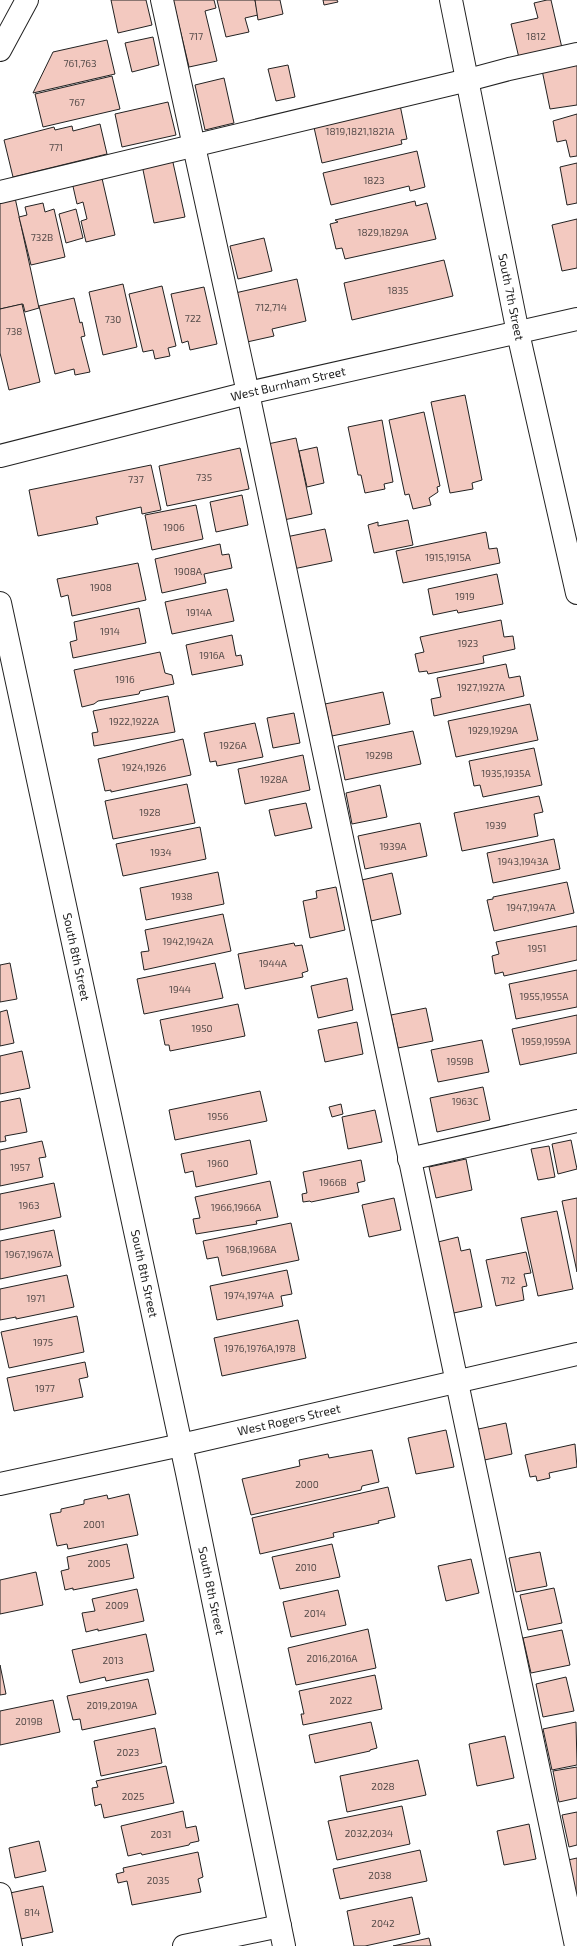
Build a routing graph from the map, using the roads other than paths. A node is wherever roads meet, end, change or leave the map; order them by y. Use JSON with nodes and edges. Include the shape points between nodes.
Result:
{"nodes":[{"id":1,"x":27,"y":0,"type":"edge"},
{"id":2,"x":162,"y":0,"type":"edge"},
{"id":3,"x":451,"y":0,"type":"edge"},
{"id":4,"x":0,"y":50,"type":"edge"},
{"id":5,"x":577,"y":54,"type":"edge"},
{"id":6,"x":468,"y":80,"type":"junction"},
{"id":7,"x":194,"y":146,"type":"junction"},
{"id":8,"x":0,"y":192,"type":"edge"},
{"id":9,"x":577,"y":319,"type":"edge"},
{"id":10,"x":518,"y":333,"type":"junction"},
{"id":11,"x":248,"y":393,"type":"junction"},
{"id":12,"x":0,"y":456,"type":"edge"},
{"id":13,"x":577,"y":593,"type":"edge"},
{"id":14,"x":0,"y":603,"type":"edge"},
{"id":15,"x":3,"y":637,"type":"edge"},
{"id":16,"x":577,"y":1121,"type":"edge"},
{"id":17,"x":409,"y":1159,"type":"junction"},
{"id":18,"x":577,"y":1354,"type":"edge"},
{"id":19,"x":456,"y":1382,"type":"junction"},
{"id":20,"x":181,"y":1445,"type":"junction"},
{"id":21,"x":0,"y":1484,"type":"edge"},
{"id":22,"x":0,"y":1894,"type":"edge"},
{"id":23,"x":282,"y":1936,"type":"edge"},
{"id":24,"x":11,"y":1946,"type":"edge"},
{"id":25,"x":184,"y":1946,"type":"edge"},
{"id":26,"x":576,"y":1946,"type":"edge"}],
"edges":[{"from":1,"to":4,"type":"street"},
{"from":2,"to":7,"type":"street"},
{"from":3,"to":6,"type":"street","name":"South 7th Street"},
{"from":5,"to":6,"type":"street"},
{"from":6,"to":7,"type":"street"},
{"from":6,"to":10,"type":"street","name":"South 7th Street"},
{"from":7,"to":8,"type":"street"},
{"from":7,"to":11,"type":"street"},
{"from":9,"to":10,"type":"street","name":"West Burnham Street"},
{"from":10,"to":11,"type":"street","name":"West Burnham Street"},
{"from":10,"to":13,"type":"street","name":"South 7th Street"},
{"from":11,"to":12,"type":"street","name":"West Burnham Street"},
{"from":11,"to":17,"type":"street"},
{"from":14,"to":15,"type":"street","name":"South 8th Street"},
{"from":15,"to":20,"type":"street","name":"South 8th Street"},
{"from":16,"to":17,"type":"street"},
{"from":17,"to":19,"type":"street"},
{"from":18,"to":19,"type":"street","name":"West Rogers Street"},
{"from":19,"to":20,"type":"street","name":"West Rogers Street"},
{"from":19,"to":26,"type":"street"},
{"from":20,"to":21,"type":"street","name":"West Rogers Street"},
{"from":20,"to":23,"type":"street","name":"South 8th Street"},
{"from":22,"to":24,"type":"street"},
{"from":23,"to":25,"type":"street"}]}
